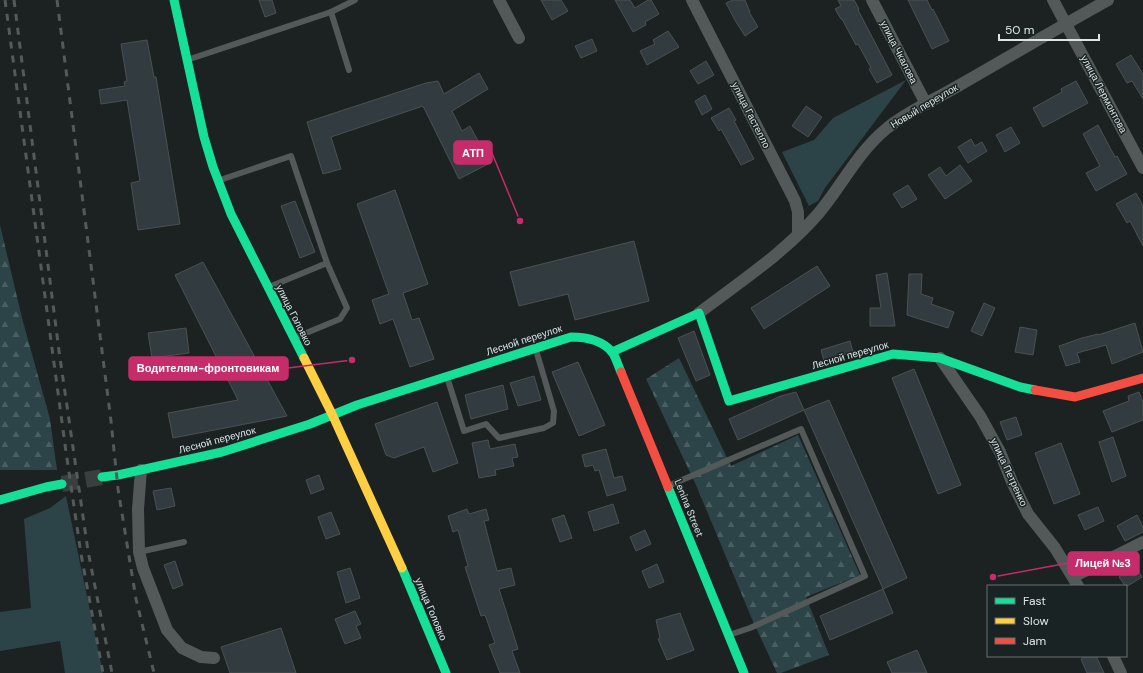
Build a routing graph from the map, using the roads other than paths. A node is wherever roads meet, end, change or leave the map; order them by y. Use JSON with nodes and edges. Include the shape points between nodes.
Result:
{"nodes":[{"id":1,"x":174,"y":0,"type":"edge"},
{"id":2,"x":355,"y":0,"type":"edge"},
{"id":3,"x":499,"y":0,"type":"edge"},
{"id":4,"x":692,"y":0,"type":"edge"},
{"id":5,"x":872,"y":0,"type":"edge"},
{"id":6,"x":1053,"y":0,"type":"edge"},
{"id":7,"x":1108,"y":0,"type":"edge"},
{"id":8,"x":331,"y":12,"type":"junction"},
{"id":9,"x":1065,"y":23,"type":"junction"},
{"id":10,"x":519,"y":38,"type":"dead end"},
{"id":11,"x":188,"y":60,"type":"junction"},
{"id":12,"x":349,"y":70,"type":"dead end"},
{"id":13,"x":926,"y":104,"type":"junction"},
{"id":14,"x":1143,"y":168,"type":"edge"},
{"id":15,"x":218,"y":180,"type":"junction"},
{"id":16,"x":798,"y":234,"type":"junction"},
{"id":17,"x":327,"y":263,"type":"junction"},
{"id":18,"x":268,"y":288,"type":"junction"},
{"id":19,"x":699,"y":313,"type":"junction"},
{"id":20,"x":294,"y":338,"type":"junction"},
{"id":21,"x":535,"y":348,"type":"junction"},
{"id":22,"x":612,"y":352,"type":"junction"},
{"id":23,"x":940,"y":358,"type":"junction"},
{"id":24,"x":447,"y":376,"type":"junction"},
{"id":25,"x":1143,"y":378,"type":"edge"},
{"id":26,"x":332,"y":414,"type":"junction"},
{"id":27,"x":141,"y":470,"type":"junction"},
{"id":28,"x":102,"y":477,"type":"tunnel mouth"},
{"id":29,"x":62,"y":484,"type":"tunnel mouth"},
{"id":30,"x":668,"y":486,"type":"junction"},
{"id":31,"x":0,"y":500,"type":"edge"},
{"id":32,"x":184,"y":542,"type":"dead end"},
{"id":33,"x":1143,"y":542,"type":"edge"},
{"id":34,"x":140,"y":552,"type":"junction"},
{"id":35,"x":1076,"y":582,"type":"edge"},
{"id":36,"x":728,"y":635,"type":"junction"},
{"id":37,"x":1114,"y":657,"type":"edge"},
{"id":38,"x":214,"y":658,"type":"dead end"},
{"id":39,"x":446,"y":673,"type":"edge"},
{"id":40,"x":744,"y":673,"type":"edge"},
{"id":41,"x":1122,"y":673,"type":"edge"}],
"edges":[{"from":1,"to":11,"type":"street","name":"улица Головко"},
{"from":2,"to":8,"type":"lane"},
{"from":3,"to":10,"type":"street"},
{"from":4,"to":16,"type":"street","name":"улица Гастелло","via":[[795,201]]},
{"from":5,"to":13,"type":"street","name":"улица Чкалова"},
{"from":6,"to":9,"type":"street","name":"улица Лермонтова"},
{"from":7,"to":9,"type":"street","name":"Новый переулок"},
{"from":8,"to":11,"type":"lane"},
{"from":8,"to":12,"type":"lane"},
{"from":9,"to":13,"type":"street","name":"Новый переулок"},
{"from":9,"to":14,"type":"street","name":"улица Лермонтова"},
{"from":11,"to":15,"type":"street","name":"улица Головко","via":[[204,137]]},
{"from":13,"to":16,"type":"street","name":"Новый переулок","via":[[902,117],[871,143],[818,214]]},
{"from":15,"to":17,"type":"lane","via":[[291,156]]},
{"from":15,"to":18,"type":"street","name":"улица Головко","via":[[231,214]]},
{"from":16,"to":19,"type":"street","name":"Новый переулок","via":[[780,252]]},
{"from":17,"to":18,"type":"lane"},
{"from":17,"to":20,"type":"lane","via":[[347,308],[340,320]]},
{"from":18,"to":20,"type":"street","name":"улица Головко"},
{"from":19,"to":22,"type":"street"},
{"from":19,"to":23,"type":"street","name":"Лесной переулок","via":[[729,401],[893,354]]},
{"from":20,"to":26,"type":"street","name":"улица Головко"},
{"from":21,"to":22,"type":"street","name":"Лесной переулок","via":[[571,336],[585,337],[598,342]]},
{"from":21,"to":24,"type":"street","name":"Лесной переулок"},
{"from":21,"to":24,"type":"lane","via":[[554,411],[553,423],[544,428],[499,438],[486,424],[464,431]]},
{"from":22,"to":30,"type":"street","name":"Lenina Street"},
{"from":23,"to":25,"type":"street","name":"Лесной переулок","via":[[1020,387],[1075,396]]},
{"from":23,"to":35,"type":"street","name":"улица Петренко","via":[[980,416],[1000,452],[1028,514],[1055,548]]},
{"from":24,"to":26,"type":"street","name":"Лесной переулок"},
{"from":26,"to":27,"type":"street","name":"Лесной переулок","via":[[310,424],[222,452]]},
{"from":26,"to":39,"type":"street","name":"улица Головко","via":[[405,574]]},
{"from":27,"to":28,"type":"street","name":"Лесной переулок"},
{"from":27,"to":34,"type":"street","via":[[138,509]]},
{"from":29,"to":31,"type":"street"},
{"from":30,"to":36,"type":"street","name":"Lenina Street"},
{"from":30,"to":36,"type":"lane","via":[[801,429],[865,576],[750,628]]},
{"from":32,"to":34,"type":"lane"},
{"from":33,"to":35,"type":"street"},
{"from":34,"to":38,"type":"street","via":[[143,568],[168,630],[182,648],[201,657]]},
{"from":36,"to":40,"type":"street","name":"Lenina Street"},
{"from":37,"to":41,"type":"street"}]}
